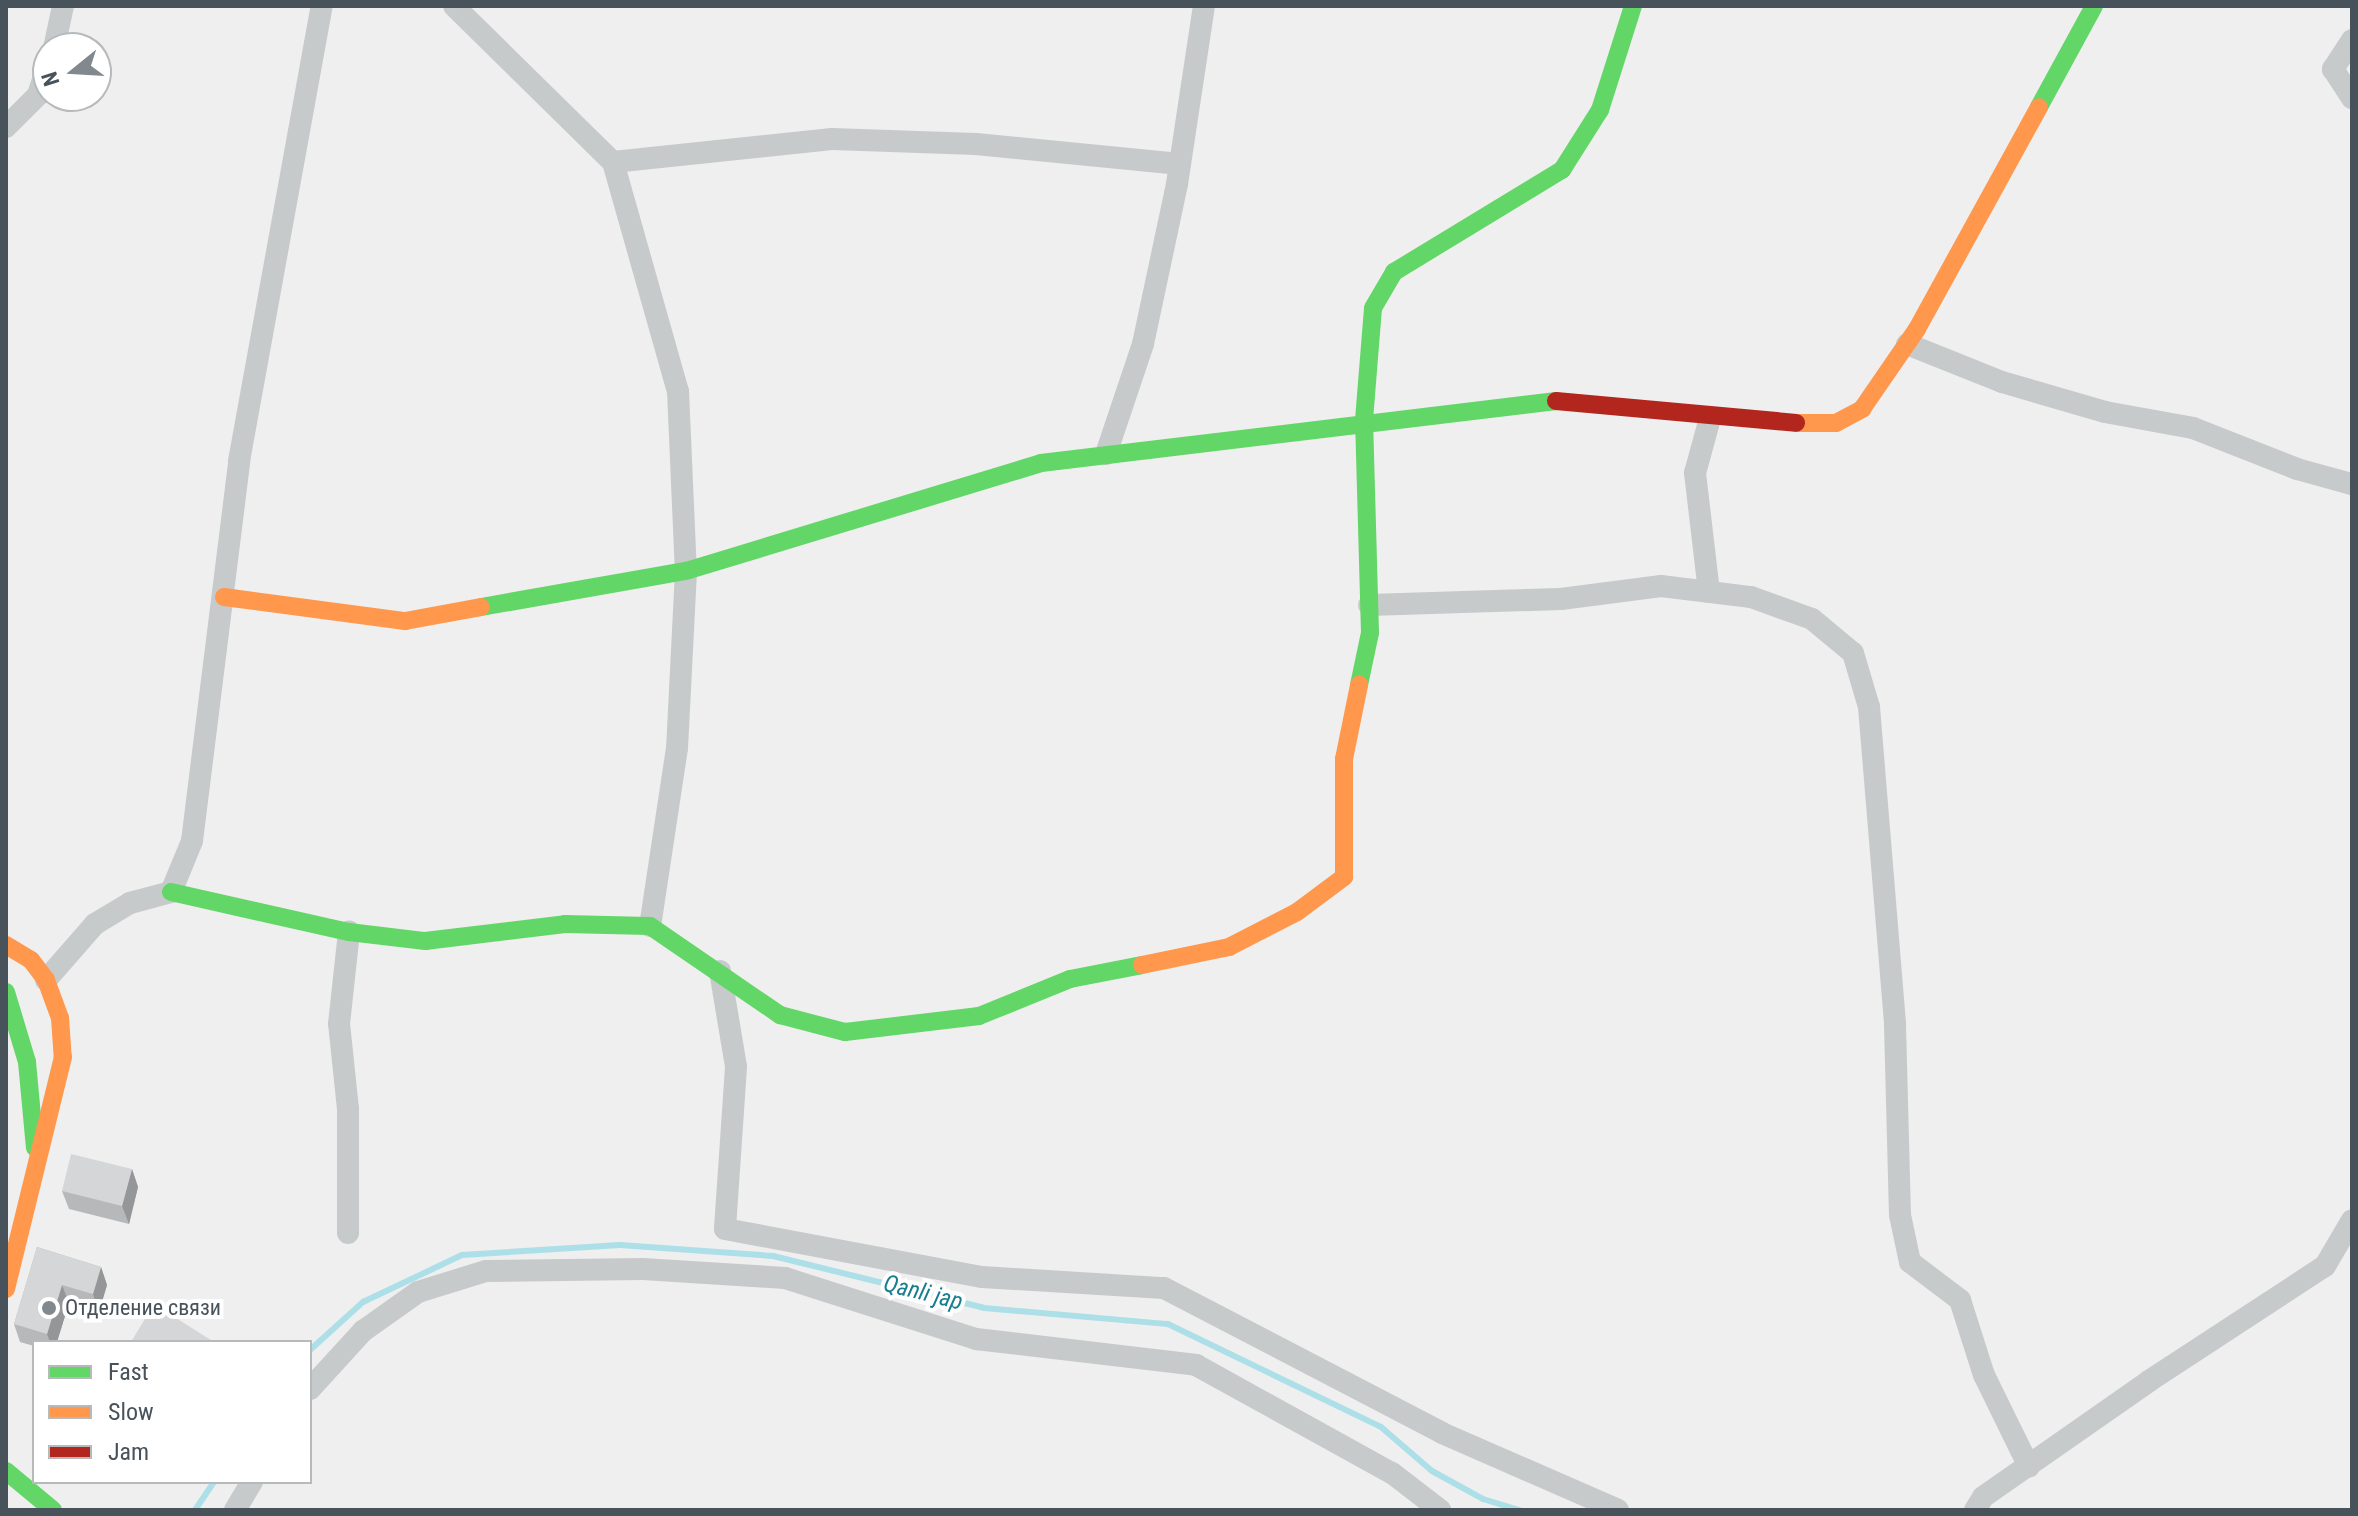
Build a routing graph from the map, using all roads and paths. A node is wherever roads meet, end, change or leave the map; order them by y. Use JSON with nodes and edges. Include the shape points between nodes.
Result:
{"nodes":[{"id":1,"x":63,"y":6,"type":"edge"},
{"id":2,"x":322,"y":6,"type":"edge"},
{"id":3,"x":454,"y":6,"type":"edge"},
{"id":4,"x":1204,"y":6,"type":"edge"},
{"id":5,"x":1633,"y":6,"type":"edge"},
{"id":6,"x":2094,"y":6,"type":"edge"},
{"id":7,"x":57,"y":32,"type":"edge"},
{"id":8,"x":2352,"y":40,"type":"edge"},
{"id":9,"x":2352,"y":98,"type":"edge"},
{"id":10,"x":32,"y":101,"type":"edge"},
{"id":11,"x":6,"y":127,"type":"edge"},
{"id":12,"x":613,"y":162,"type":"junction"},
{"id":13,"x":1180,"y":164,"type":"junction"},
{"id":14,"x":1907,"y":344,"type":"junction"},
{"id":15,"x":1710,"y":418,"type":"junction"},
{"id":16,"x":1364,"y":420,"type":"junction"},
{"id":17,"x":1106,"y":454,"type":"junction"},
{"id":18,"x":2352,"y":484,"type":"edge"},
{"id":19,"x":686,"y":571,"type":"junction"},
{"id":20,"x":1709,"y":592,"type":"junction"},
{"id":21,"x":224,"y":597,"type":"junction"},
{"id":22,"x":1369,"y":605,"type":"junction"},
{"id":23,"x":171,"y":892,"type":"junction"},
{"id":24,"x":650,"y":926,"type":"junction"},
{"id":25,"x":349,"y":932,"type":"junction"},
{"id":26,"x":6,"y":945,"type":"edge"},
{"id":27,"x":720,"y":971,"type":"junction"},
{"id":28,"x":46,"y":980,"type":"junction"},
{"id":29,"x":6,"y":992,"type":"edge"},
{"id":30,"x":37,"y":1170,"type":"junction"},
{"id":31,"x":2352,"y":1220,"type":"edge"},
{"id":32,"x":348,"y":1233,"type":"dead end"},
{"id":33,"x":6,"y":1289,"type":"edge"},
{"id":34,"x":312,"y":1387,"type":"edge"},
{"id":35,"x":2029,"y":1467,"type":"junction"},
{"id":36,"x":6,"y":1471,"type":"edge"},
{"id":37,"x":251,"y":1484,"type":"edge"},
{"id":38,"x":53,"y":1510,"type":"edge"},
{"id":39,"x":235,"y":1510,"type":"edge"},
{"id":40,"x":1440,"y":1510,"type":"edge"},
{"id":41,"x":1618,"y":1510,"type":"edge"},
{"id":42,"x":1975,"y":1510,"type":"edge"}],
"edges":[{"from":1,"to":7,"type":"street"},
{"from":2,"to":21,"type":"street","via":[[239,461]]},
{"from":3,"to":12,"type":"street"},
{"from":4,"to":13,"type":"street"},
{"from":5,"to":16,"type":"street","via":[[1600,110],[1562,170],[1394,272],[1373,308]]},
{"from":6,"to":14,"type":"street","via":[[1972,236]]},
{"from":8,"to":9,"type":"street","via":[[2333,69]]},
{"from":10,"to":11,"type":"street"},
{"from":12,"to":13,"type":"street","via":[[832,139],[976,144]]},
{"from":12,"to":19,"type":"street","via":[[678,391]]},
{"from":13,"to":17,"type":"street","via":[[1143,344]]},
{"from":14,"to":15,"type":"street","via":[[1862,409],[1836,423]]},
{"from":14,"to":18,"type":"street","via":[[2002,382],[2105,412],[2193,428],[2297,469]]},
{"from":15,"to":16,"type":"street","via":[[1560,400],[1512,410]]},
{"from":15,"to":20,"type":"street","via":[[1695,473]]},
{"from":16,"to":17,"type":"street"},
{"from":16,"to":22,"type":"street"},
{"from":17,"to":19,"type":"street","via":[[1041,463]]},
{"from":19,"to":21,"type":"street","via":[[405,621]]},
{"from":19,"to":24,"type":"street","via":[[677,748]]},
{"from":20,"to":22,"type":"street","via":[[1661,586],[1561,599]]},
{"from":20,"to":35,"type":"street","via":[[1751,597],[1812,619],[1853,653],[1869,707],[1895,1025],[1900,1215],[1910,1262],[1960,1300],[1984,1375]]},
{"from":21,"to":23,"type":"street","via":[[192,841]]},
{"from":22,"to":27,"type":"street","via":[[1370,633],[1344,759],[1344,877],[1297,912],[1229,947],[1070,979],[979,1016],[907,1028],[845,1032],[780,1015]]},
{"from":23,"to":25,"type":"street"},
{"from":23,"to":28,"type":"street","via":[[130,903],[95,924]]},
{"from":24,"to":25,"type":"street","via":[[565,924],[425,941]]},
{"from":24,"to":27,"type":"street"},
{"from":25,"to":32,"type":"street","via":[[339,1024],[348,1109]]},
{"from":26,"to":28,"type":"street","via":[[31,960]]},
{"from":27,"to":41,"type":"street","via":[[736,1067],[725,1229],[982,1277],[1164,1288],[1442,1433]]},
{"from":28,"to":30,"type":"street","via":[[60,1018],[63,1057]]},
{"from":29,"to":30,"type":"street","via":[[27,1062]]},
{"from":30,"to":33,"type":"street"},
{"from":31,"to":35,"type":"street","via":[[2325,1266]]},
{"from":34,"to":40,"type":"street","via":[[363,1331],[418,1292],[486,1271],[643,1269],[785,1278],[976,1339],[1196,1365],[1392,1473]]},
{"from":35,"to":42,"type":"street","via":[[1983,1497]]},
{"from":36,"to":38,"type":"street"},
{"from":37,"to":39,"type":"street"}]}
